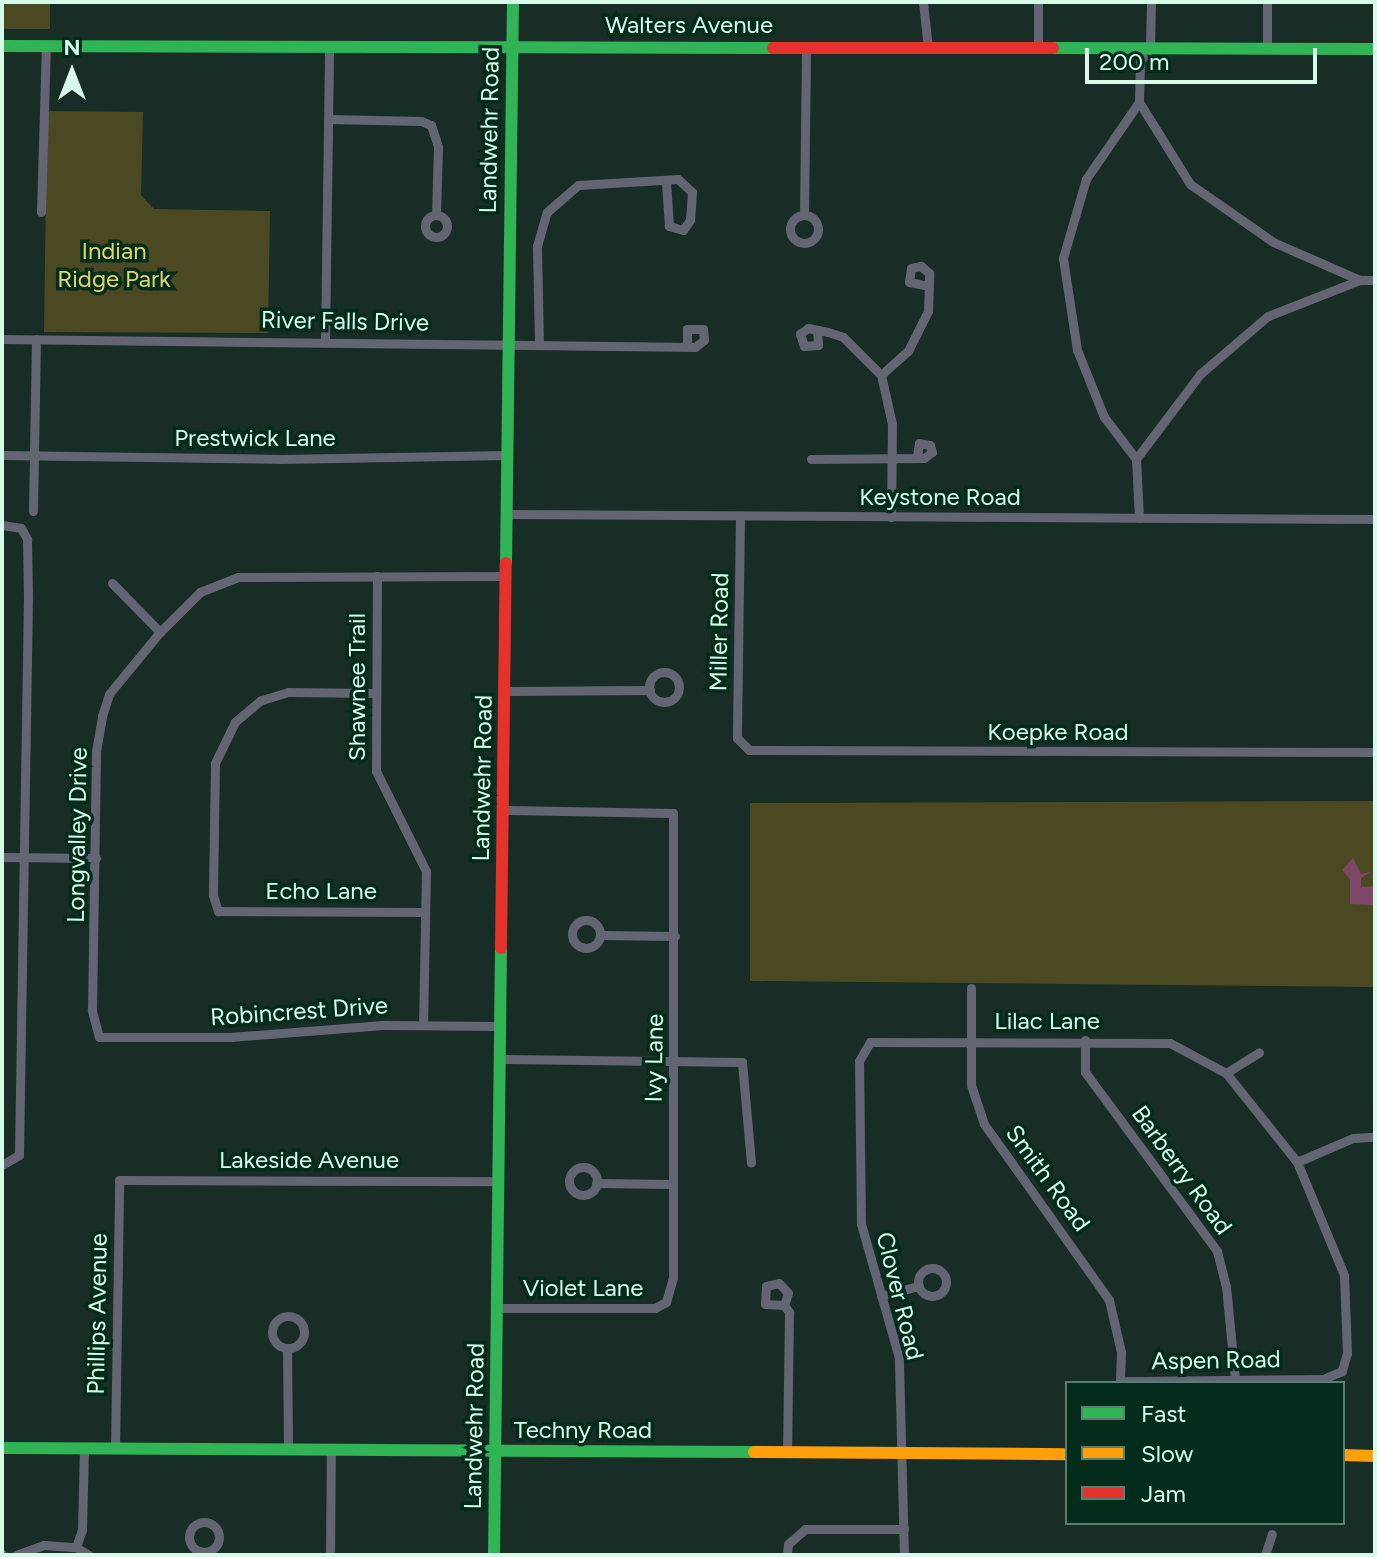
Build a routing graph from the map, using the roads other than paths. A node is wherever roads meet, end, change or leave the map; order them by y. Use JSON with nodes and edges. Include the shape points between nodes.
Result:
{"nodes":[{"id":1,"x":513,"y":2,"type":"edge"},
{"id":2,"x":923,"y":2,"type":"edge"},
{"id":3,"x":1038,"y":2,"type":"edge"},
{"id":4,"x":1151,"y":2,"type":"edge"},
{"id":5,"x":1267,"y":2,"type":"edge"},
{"id":6,"x":2,"y":46,"type":"edge"},
{"id":7,"x":46,"y":46,"type":"junction"},
{"id":8,"x":329,"y":47,"type":"junction"},
{"id":9,"x":512,"y":47,"type":"junction"},
{"id":10,"x":806,"y":48,"type":"junction"},
{"id":11,"x":928,"y":48,"type":"junction"},
{"id":12,"x":1038,"y":48,"type":"junction"},
{"id":13,"x":1150,"y":48,"type":"junction"},
{"id":14,"x":1267,"y":48,"type":"junction"},
{"id":15,"x":1375,"y":49,"type":"edge"},
{"id":16,"x":1139,"y":102,"type":"junction"},
{"id":17,"x":329,"y":119,"type":"junction"},
{"id":18,"x":666,"y":182,"type":"junction"},
{"id":19,"x":41,"y":212,"type":"dead end"},
{"id":20,"x":436,"y":215,"type":"dead end"},
{"id":21,"x":804,"y":215,"type":"dead end"},
{"id":22,"x":1360,"y":280,"type":"junction"},
{"id":23,"x":1375,"y":280,"type":"edge"},
{"id":24,"x":925,"y":285,"type":"dead end"},
{"id":25,"x":817,"y":330,"type":"dead end"},
{"id":26,"x":2,"y":339,"type":"edge"},
{"id":27,"x":36,"y":339,"type":"junction"},
{"id":28,"x":325,"y":342,"type":"junction"},
{"id":29,"x":509,"y":343,"type":"junction"},
{"id":30,"x":539,"y":344,"type":"junction"},
{"id":31,"x":687,"y":344,"type":"dead end"},
{"id":32,"x":881,"y":375,"type":"junction"},
{"id":33,"x":2,"y":455,"type":"edge"},
{"id":34,"x":507,"y":455,"type":"junction"},
{"id":35,"x":34,"y":456,"type":"junction"},
{"id":36,"x":917,"y":456,"type":"dead end"},
{"id":37,"x":811,"y":459,"type":"dead end"},
{"id":38,"x":1136,"y":459,"type":"junction"},
{"id":39,"x":891,"y":460,"type":"junction"},
{"id":40,"x":33,"y":511,"type":"dead end"},
{"id":41,"x":506,"y":514,"type":"junction"},
{"id":42,"x":740,"y":516,"type":"junction"},
{"id":43,"x":891,"y":517,"type":"junction"},
{"id":44,"x":1139,"y":518,"type":"junction"},
{"id":45,"x":1375,"y":519,"type":"edge"},
{"id":46,"x":2,"y":525,"type":"edge"},
{"id":47,"x":377,"y":576,"type":"junction"},
{"id":48,"x":505,"y":576,"type":"junction"},
{"id":49,"x":112,"y":583,"type":"dead end"},
{"id":50,"x":160,"y":632,"type":"junction"},
{"id":51,"x":650,"y":690,"type":"dead end"},
{"id":52,"x":505,"y":691,"type":"junction"},
{"id":53,"x":375,"y":693,"type":"junction"},
{"id":54,"x":742,"y":747,"type":"joint"},
{"id":55,"x":1375,"y":752,"type":"edge"},
{"id":56,"x":503,"y":810,"type":"junction"},
{"id":57,"x":2,"y":857,"type":"edge"},
{"id":58,"x":23,"y":857,"type":"junction"},
{"id":59,"x":96,"y":858,"type":"junction"},
{"id":60,"x":425,"y":912,"type":"junction"},
{"id":61,"x":600,"y":935,"type":"dead end"},
{"id":62,"x":675,"y":936,"type":"junction"},
{"id":63,"x":971,"y":988,"type":"dead end"},
{"id":64,"x":423,"y":1025,"type":"junction"},
{"id":65,"x":501,"y":1026,"type":"junction"},
{"id":66,"x":99,"y":1037,"type":"joint"},
{"id":67,"x":1085,"y":1040,"type":"junction"},
{"id":68,"x":971,"y":1041,"type":"junction"},
{"id":69,"x":863,"y":1048,"type":"joint"},
{"id":70,"x":1259,"y":1052,"type":"dead end"},
{"id":71,"x":500,"y":1059,"type":"junction"},
{"id":72,"x":674,"y":1060,"type":"junction"},
{"id":73,"x":1226,"y":1073,"type":"junction"},
{"id":74,"x":1375,"y":1137,"type":"edge"},
{"id":75,"x":1297,"y":1162,"type":"junction"},
{"id":76,"x":751,"y":1163,"type":"dead end"},
{"id":77,"x":2,"y":1165,"type":"edge"},
{"id":78,"x":119,"y":1180,"type":"joint"},
{"id":79,"x":499,"y":1181,"type":"junction"},
{"id":80,"x":596,"y":1183,"type":"dead end"},
{"id":81,"x":673,"y":1184,"type":"junction"},
{"id":82,"x":919,"y":1286,"type":"dead end"},
{"id":83,"x":881,"y":1296,"type":"junction"},
{"id":84,"x":666,"y":1302,"type":"joint"},
{"id":85,"x":784,"y":1305,"type":"dead end"},
{"id":86,"x":498,"y":1308,"type":"junction"},
{"id":87,"x":287,"y":1348,"type":"dead end"},
{"id":88,"x":1235,"y":1379,"type":"junction"},
{"id":89,"x":1120,"y":1381,"type":"edge"},
{"id":90,"x":1158,"y":1381,"type":"edge"},
{"id":91,"x":2,"y":1448,"type":"edge"},
{"id":92,"x":84,"y":1449,"type":"junction"},
{"id":93,"x":115,"y":1449,"type":"junction"},
{"id":94,"x":288,"y":1450,"type":"junction"},
{"id":95,"x":331,"y":1450,"type":"junction"},
{"id":96,"x":496,"y":1452,"type":"junction"},
{"id":97,"x":787,"y":1453,"type":"junction"},
{"id":98,"x":901,"y":1454,"type":"junction"},
{"id":99,"x":1065,"y":1454,"type":"edge"},
{"id":100,"x":1345,"y":1455,"type":"edge"},
{"id":101,"x":1375,"y":1456,"type":"edge"},
{"id":102,"x":904,"y":1529,"type":"junction"},
{"id":103,"x":1272,"y":1534,"type":"dead end"},
{"id":104,"x":76,"y":1547,"type":"junction"},
{"id":105,"x":16,"y":1555,"type":"edge"},
{"id":106,"x":89,"y":1555,"type":"edge"},
{"id":107,"x":330,"y":1555,"type":"edge"},
{"id":108,"x":494,"y":1555,"type":"edge"},
{"id":109,"x":787,"y":1555,"type":"edge"},
{"id":110,"x":904,"y":1555,"type":"edge"},
{"id":111,"x":1265,"y":1555,"type":"edge"}],
"edges":[{"from":1,"to":9,"type":"main road","name":"Landwehr Road"},
{"from":2,"to":11,"type":"street"},
{"from":3,"to":12,"type":"street"},
{"from":4,"to":13,"type":"street"},
{"from":5,"to":14,"type":"street"},
{"from":6,"to":7,"type":"main road","name":"Walters Avenue"},
{"from":7,"to":8,"type":"main road","name":"Walters Avenue"},
{"from":7,"to":19,"type":"street"},
{"from":8,"to":9,"type":"main road","name":"Walters Avenue"},
{"from":8,"to":17,"type":"street"},
{"from":9,"to":10,"type":"main road","name":"Walters Avenue"},
{"from":9,"to":29,"type":"main road","name":"Landwehr Road"},
{"from":10,"to":11,"type":"main road","name":"Walters Avenue"},
{"from":10,"to":21,"type":"street"},
{"from":11,"to":12,"type":"main road","name":"Walters Avenue"},
{"from":12,"to":13,"type":"main road","name":"Walters Avenue"},
{"from":13,"to":14,"type":"main road","name":"Walters Avenue"},
{"from":13,"to":16,"type":"street","via":[[1140,61]]},
{"from":14,"to":15,"type":"main road","name":"Walters Avenue"},
{"from":16,"to":22,"type":"street","via":[[1190,184],[1273,242]]},
{"from":16,"to":38,"type":"street","via":[[1086,179],[1063,258],[1077,350],[1104,417]]},
{"from":17,"to":20,"type":"street","via":[[431,125],[438,147]]},
{"from":17,"to":28,"type":"street"},
{"from":18,"to":18,"type":"street","via":[[669,226],[683,230],[690,220],[692,192],[685,181]]},
{"from":18,"to":30,"type":"street","via":[[578,185],[547,212],[537,246]]},
{"from":22,"to":23,"type":"street"},
{"from":22,"to":38,"type":"street","via":[[1268,316],[1200,374]]},
{"from":24,"to":32,"type":"street","via":[[928,311],[920,332]]},
{"from":25,"to":32,"type":"street","via":[[855,345]]},
{"from":26,"to":27,"type":"street","name":"River Falls Drive"},
{"from":27,"to":28,"type":"street","name":"River Falls Drive"},
{"from":27,"to":35,"type":"street"},
{"from":28,"to":29,"type":"street","name":"River Falls Drive"},
{"from":29,"to":30,"type":"street","name":"River Falls Drive"},
{"from":29,"to":34,"type":"main road","name":"Landwehr Road"},
{"from":30,"to":31,"type":"street","name":"River Falls Drive"},
{"from":32,"to":39,"type":"street","via":[[892,424]]},
{"from":33,"to":35,"type":"street","name":"Prestwick Lane"},
{"from":34,"to":35,"type":"street","name":"Prestwick Lane"},
{"from":34,"to":41,"type":"main road","name":"Landwehr Road"},
{"from":35,"to":40,"type":"street"},
{"from":36,"to":39,"type":"street"},
{"from":37,"to":39,"type":"street"},
{"from":38,"to":44,"type":"street"},
{"from":39,"to":43,"type":"street"},
{"from":41,"to":42,"type":"street","name":"Keystone Road"},
{"from":41,"to":48,"type":"main road","name":"Landwehr Road"},
{"from":42,"to":43,"type":"street","name":"Keystone Road"},
{"from":42,"to":54,"type":"street","name":"Miller Road","via":[[737,738]]},
{"from":43,"to":44,"type":"street","name":"Keystone Road"},
{"from":44,"to":45,"type":"street","name":"Keystone Road"},
{"from":46,"to":58,"type":"street","via":[[21,528],[27,539]]},
{"from":47,"to":48,"type":"street","name":"Longvalley Drive"},
{"from":47,"to":50,"type":"street","name":"Longvalley Drive","via":[[225,580],[200,592]]},
{"from":47,"to":53,"type":"street","name":"Shawnee Trail"},
{"from":48,"to":52,"type":"main road","name":"Landwehr Road"},
{"from":49,"to":50,"type":"street"},
{"from":50,"to":59,"type":"street","name":"Longvalley Drive","via":[[109,694],[102,716],[96,751]]},
{"from":51,"to":52,"type":"street"},
{"from":52,"to":56,"type":"main road","name":"Landwehr Road"},
{"from":53,"to":60,"type":"street","name":"Shawnee Trail","via":[[376,771],[426,871]]},
{"from":53,"to":60,"type":"street","name":"Echo Lane","via":[[288,692],[261,700],[235,722],[215,763],[213,895],[218,911]]},
{"from":54,"to":55,"type":"street","name":"Koepke Road"},
{"from":56,"to":62,"type":"street","name":"Ivy Lane","via":[[673,813]]},
{"from":56,"to":65,"type":"main road","name":"Landwehr Road"},
{"from":57,"to":58,"type":"street"},
{"from":58,"to":59,"type":"street"},
{"from":58,"to":77,"type":"street","via":[[19,1155]]},
{"from":59,"to":66,"type":"street","name":"Longvalley Drive","via":[[92,1010]]},
{"from":60,"to":64,"type":"street","name":"Shawnee Trail"},
{"from":61,"to":62,"type":"street"},
{"from":62,"to":72,"type":"street","name":"Ivy Lane"},
{"from":63,"to":68,"type":"street","name":"Smith Road"},
{"from":64,"to":65,"type":"street","name":"Robincrest Drive"},
{"from":64,"to":66,"type":"street","name":"Robincrest Drive","via":[[232,1037]]},
{"from":65,"to":71,"type":"main road","name":"Landwehr Road"},
{"from":67,"to":68,"type":"street","name":"Lilac Lane"},
{"from":67,"to":73,"type":"street","name":"Lilac Lane","via":[[1170,1043]]},
{"from":67,"to":88,"type":"street","name":"Barberry Road","via":[[1085,1072],[1217,1251],[1226,1286]]},
{"from":68,"to":69,"type":"street","name":"Lilac Lane","via":[[883,1041]]},
{"from":68,"to":89,"type":"street","name":"Smith Road","via":[[971,1085],[984,1124],[1109,1300],[1121,1352]]},
{"from":69,"to":83,"type":"street","name":"Clover Road","via":[[858,1121],[861,1224]]},
{"from":70,"to":73,"type":"street"},
{"from":71,"to":72,"type":"street"},
{"from":71,"to":79,"type":"main road","name":"Landwehr Road"},
{"from":72,"to":76,"type":"street","via":[[742,1062]]},
{"from":72,"to":81,"type":"street","name":"Ivy Lane"},
{"from":73,"to":75,"type":"street"},
{"from":74,"to":75,"type":"street","via":[[1353,1138]]},
{"from":75,"to":88,"type":"street","name":"Aspen Road","via":[[1344,1275],[1346,1367],[1332,1378]]},
{"from":78,"to":79,"type":"street","name":"Lakeside Avenue"},
{"from":78,"to":93,"type":"street","name":"Phillips Avenue"},
{"from":79,"to":86,"type":"main road","name":"Landwehr Road"},
{"from":80,"to":81,"type":"street"},
{"from":81,"to":84,"type":"street","name":"Ivy Lane","via":[[673,1277]]},
{"from":82,"to":83,"type":"street"},
{"from":83,"to":98,"type":"street","name":"Clover Road","via":[[899,1358]]},
{"from":84,"to":86,"type":"street","name":"Violet Lane","via":[[655,1308]]},
{"from":85,"to":97,"type":"street","via":[[789,1312]]},
{"from":86,"to":96,"type":"main road","name":"Landwehr Road"},
{"from":87,"to":94,"type":"street"},
{"from":88,"to":90,"type":"street","name":"Aspen Road"},
{"from":91,"to":92,"type":"main road","name":"Techny Road"},
{"from":92,"to":93,"type":"main road","name":"Techny Road"},
{"from":92,"to":104,"type":"street","via":[[82,1530]]},
{"from":93,"to":94,"type":"main road","name":"Techny Road"},
{"from":94,"to":95,"type":"main road","name":"Techny Road"},
{"from":95,"to":96,"type":"main road","name":"Techny Road"},
{"from":95,"to":107,"type":"street"},
{"from":96,"to":97,"type":"main road","name":"Techny Road"},
{"from":96,"to":108,"type":"main road","name":"Landwehr Road"},
{"from":97,"to":98,"type":"main road","name":"Techny Road"},
{"from":98,"to":99,"type":"main road","name":"Techny Road"},
{"from":98,"to":102,"type":"street","name":"Clover Road"},
{"from":100,"to":101,"type":"main road"},
{"from":102,"to":109,"type":"street","via":[[805,1529],[788,1544]]},
{"from":102,"to":110,"type":"street","name":"Clover Road"},
{"from":103,"to":111,"type":"street"},
{"from":104,"to":105,"type":"street","via":[[44,1545]]},
{"from":104,"to":106,"type":"street"}]}
